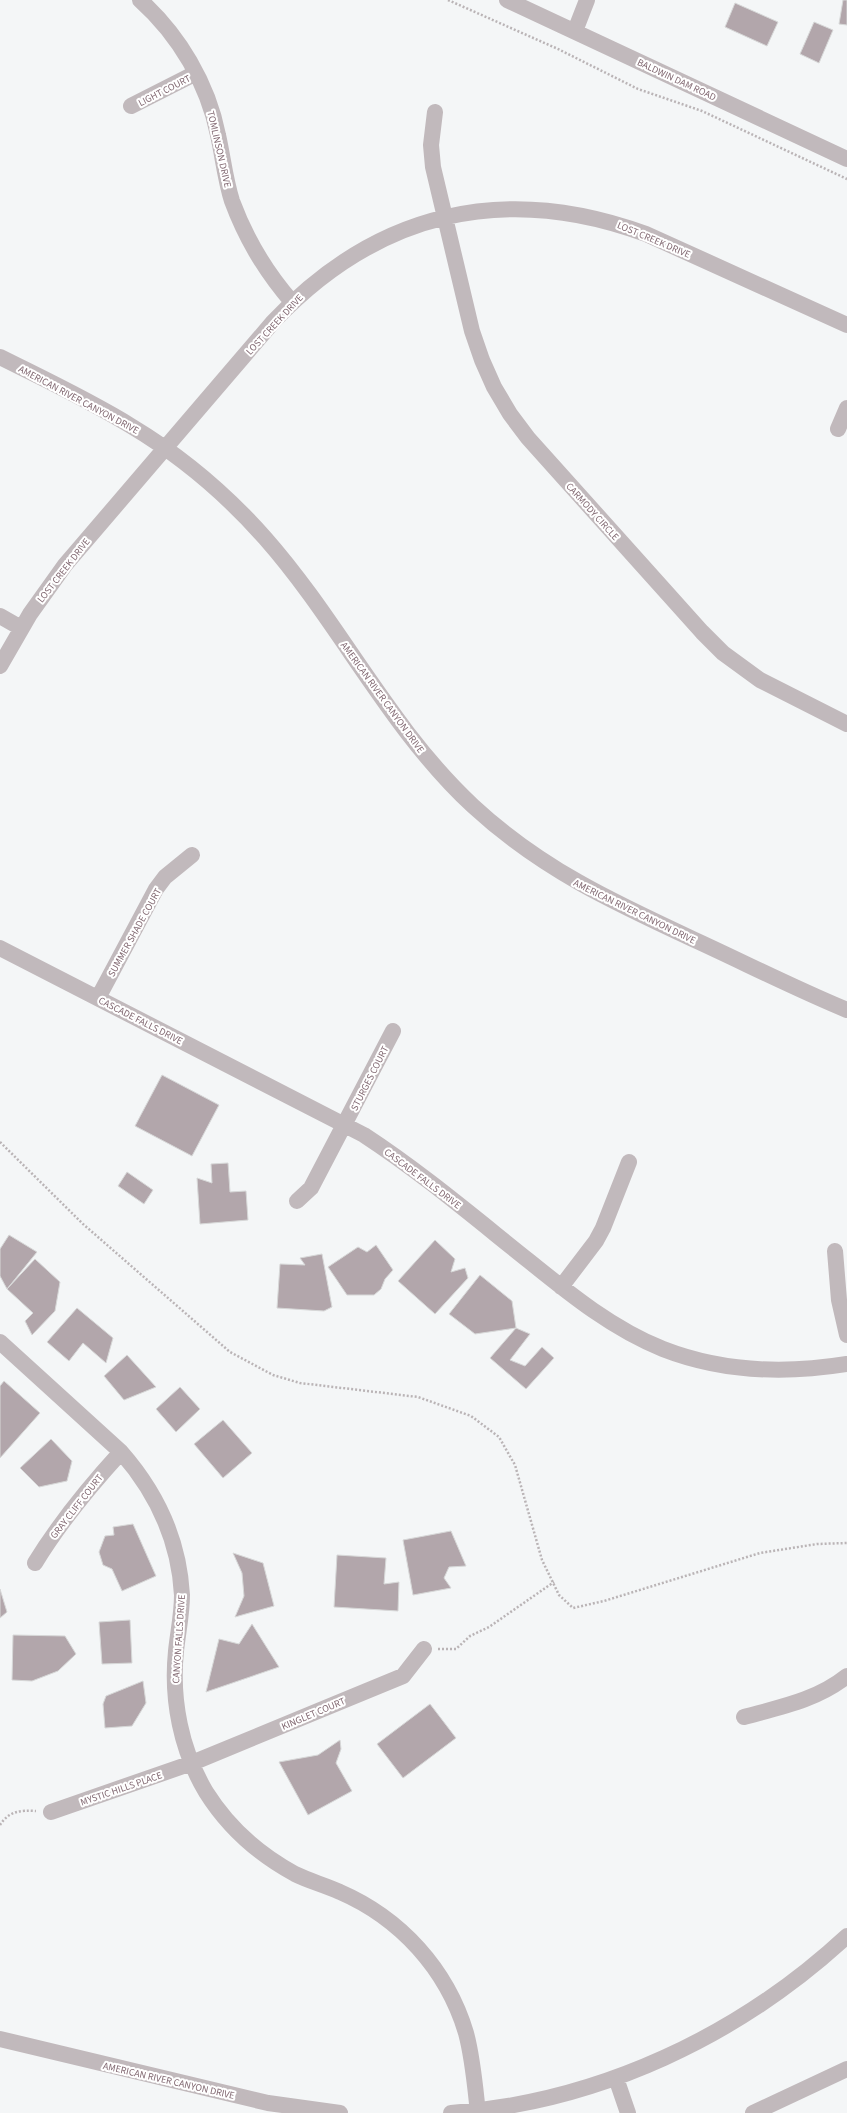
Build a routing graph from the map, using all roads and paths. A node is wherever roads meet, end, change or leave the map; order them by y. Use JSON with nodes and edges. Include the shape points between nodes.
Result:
{"nodes":[{"id":1,"x":140,"y":0,"type":"edge"},
{"id":2,"x":448,"y":0,"type":"edge"},
{"id":3,"x":507,"y":0,"type":"edge"},
{"id":4,"x":587,"y":0,"type":"edge"},
{"id":5,"x":575,"y":31,"type":"junction"},
{"id":6,"x":196,"y":73,"type":"junction"},
{"id":7,"x":131,"y":106,"type":"dead end"},
{"id":8,"x":435,"y":112,"type":"dead end"},
{"id":9,"x":847,"y":159,"type":"edge"},
{"id":10,"x":847,"y":179,"type":"edge"},
{"id":11,"x":445,"y":218,"type":"junction"},
{"id":12,"x":292,"y":302,"type":"junction"},
{"id":13,"x":847,"y":325,"type":"edge"},
{"id":14,"x":0,"y":357,"type":"edge"},
{"id":15,"x":847,"y":408,"type":"edge"},
{"id":16,"x":838,"y":428,"type":"dead end"},
{"id":17,"x":165,"y":448,"type":"junction"},
{"id":18,"x":0,"y":616,"type":"edge"},
{"id":19,"x":21,"y":628,"type":"junction"},
{"id":20,"x":0,"y":666,"type":"edge"},
{"id":21,"x":847,"y":724,"type":"edge"},
{"id":22,"x":192,"y":855,"type":"dead end"},
{"id":23,"x":0,"y":948,"type":"edge"},
{"id":24,"x":98,"y":998,"type":"junction"},
{"id":25,"x":847,"y":1010,"type":"edge"},
{"id":26,"x":393,"y":1031,"type":"dead end"},
{"id":27,"x":344,"y":1125,"type":"junction"},
{"id":28,"x":0,"y":1142,"type":"edge"},
{"id":29,"x":628,"y":1162,"type":"dead end"},
{"id":30,"x":297,"y":1201,"type":"dead end"},
{"id":31,"x":836,"y":1251,"type":"dead end"},
{"id":32,"x":561,"y":1287,"type":"junction"},
{"id":33,"x":847,"y":1334,"type":"edge"},
{"id":34,"x":0,"y":1342,"type":"edge"},
{"id":35,"x":847,"y":1364,"type":"edge"},
{"id":36,"x":121,"y":1452,"type":"junction"},
{"id":37,"x":847,"y":1543,"type":"edge"},
{"id":38,"x":35,"y":1563,"type":"dead end"},
{"id":39,"x":554,"y":1582,"type":"junction"},
{"id":40,"x":424,"y":1649,"type":"joint"},
{"id":41,"x":847,"y":1676,"type":"edge"},
{"id":42,"x":744,"y":1717,"type":"dead end"},
{"id":43,"x":192,"y":1764,"type":"junction"},
{"id":44,"x":51,"y":1812,"type":"joint"},
{"id":45,"x":0,"y":1825,"type":"edge"},
{"id":46,"x":847,"y":1936,"type":"edge"},
{"id":47,"x":0,"y":2039,"type":"edge"},
{"id":48,"x":847,"y":2069,"type":"edge"},
{"id":49,"x":616,"y":2078,"type":"junction"},
{"id":50,"x":478,"y":2112,"type":"edge"},
{"id":51,"x":340,"y":2113,"type":"edge"},
{"id":52,"x":451,"y":2113,"type":"edge"},
{"id":53,"x":628,"y":2113,"type":"edge"},
{"id":54,"x":753,"y":2113,"type":"edge"}],
"edges":[{"from":1,"to":6,"type":"street","name":"TOMLINSON DRIVE","via":[[175,38]]},
{"from":2,"to":10,"type":"path","via":[[658,98],[702,111]]},
{"from":3,"to":5,"type":"street","name":"BALDWIN DAM ROAD"},
{"from":4,"to":5,"type":"street"},
{"from":5,"to":9,"type":"street","name":"BALDWIN DAM ROAD"},
{"from":6,"to":7,"type":"street","name":"LIGHT COURT"},
{"from":6,"to":12,"type":"street","name":"TOMLINSON DRIVE","via":[[211,109],[232,199],[246,236],[263,265]]},
{"from":8,"to":11,"type":"street","name":"CARMODY CIRCLE","via":[[431,145],[433,167]]},
{"from":11,"to":12,"type":"street","name":"LOST CREEK DRIVE","via":[[392,235],[355,254],[327,272]]},
{"from":11,"to":13,"type":"street","name":"LOST CREEK DRIVE","via":[[490,210],[547,210],[614,222]]},
{"from":11,"to":21,"type":"street","name":"CARMODY CIRCLE","via":[[472,331],[482,360],[494,388],[528,438],[702,632],[724,653],[773,688]]},
{"from":12,"to":17,"type":"street","name":"LOST CREEK DRIVE"},
{"from":14,"to":17,"type":"street","name":"AMERICAN RIVER CANYON DRIVE","via":[[97,406]]},
{"from":15,"to":16,"type":"street"},
{"from":17,"to":19,"type":"street","name":"LOST CREEK DRIVE","via":[[65,565]]},
{"from":17,"to":25,"type":"street","name":"AMERICAN RIVER CANYON DRIVE","via":[[197,472],[266,539],[418,747],[464,797],[504,833],[553,868],[606,898]]},
{"from":18,"to":19,"type":"street"},
{"from":19,"to":20,"type":"street","name":"LOST CREEK DRIVE"},
{"from":22,"to":24,"type":"street","name":"SUMMER SHADE COURT","via":[[165,877],[156,889]]},
{"from":23,"to":24,"type":"street","name":"CASCADE FALLS DRIVE"},
{"from":24,"to":27,"type":"street","name":"CASCADE FALLS DRIVE"},
{"from":26,"to":27,"type":"street","name":"STURGES COURT"},
{"from":27,"to":30,"type":"street","name":"STURGES COURT","via":[[311,1188]]},
{"from":27,"to":32,"type":"street","name":"CASCADE FALLS DRIVE","via":[[399,1158]]},
{"from":28,"to":39,"type":"path","via":[[83,1224],[230,1352],[273,1375],[300,1383],[418,1397],[471,1416],[499,1437],[516,1465],[542,1560]]},
{"from":29,"to":32,"type":"street","via":[[596,1242]]},
{"from":31,"to":33,"type":"street","via":[[839,1300]]},
{"from":32,"to":35,"type":"street","name":"CASCADE FALLS DRIVE","via":[[602,1317],[631,1334],[684,1356],[717,1364],[785,1371]]},
{"from":34,"to":36,"type":"street","name":"CANYON FALLS DRIVE"},
{"from":36,"to":38,"type":"street","name":"GRAY CLIFF COURT","via":[[71,1508]]},
{"from":36,"to":43,"type":"street","name":"CANYON FALLS DRIVE","via":[[155,1497],[172,1539],[180,1572],[182,1596],[176,1652],[176,1701],[184,1742]]},
{"from":37,"to":39,"type":"path","via":[[817,1544],[760,1553],[604,1601],[573,1608],[559,1595]]},
{"from":39,"to":40,"type":"path","via":[[499,1621],[470,1636],[456,1649]]},
{"from":40,"to":43,"type":"street","name":"KINGLET COURT","via":[[402,1676]]},
{"from":41,"to":42,"type":"street","via":[[807,1700]]},
{"from":43,"to":44,"type":"street","name":"MYSTIC HILLS PLACE"},
{"from":43,"to":50,"type":"street","name":"CANYON FALLS DRIVE","via":[[218,1809],[249,1843],[296,1874],[372,1908],[399,1928],[430,1961],[449,1990],[466,2032]]},
{"from":44,"to":45,"type":"path","via":[[20,1810]]},
{"from":46,"to":49,"type":"street","via":[[794,1980],[738,2019],[698,2042]]},
{"from":47,"to":51,"type":"street","name":"AMERICAN RIVER CANYON DRIVE","via":[[268,2103]]},
{"from":48,"to":54,"type":"street"},
{"from":49,"to":50,"type":"street","via":[[572,2092]]},
{"from":49,"to":53,"type":"street"},
{"from":50,"to":52,"type":"street"}]}
